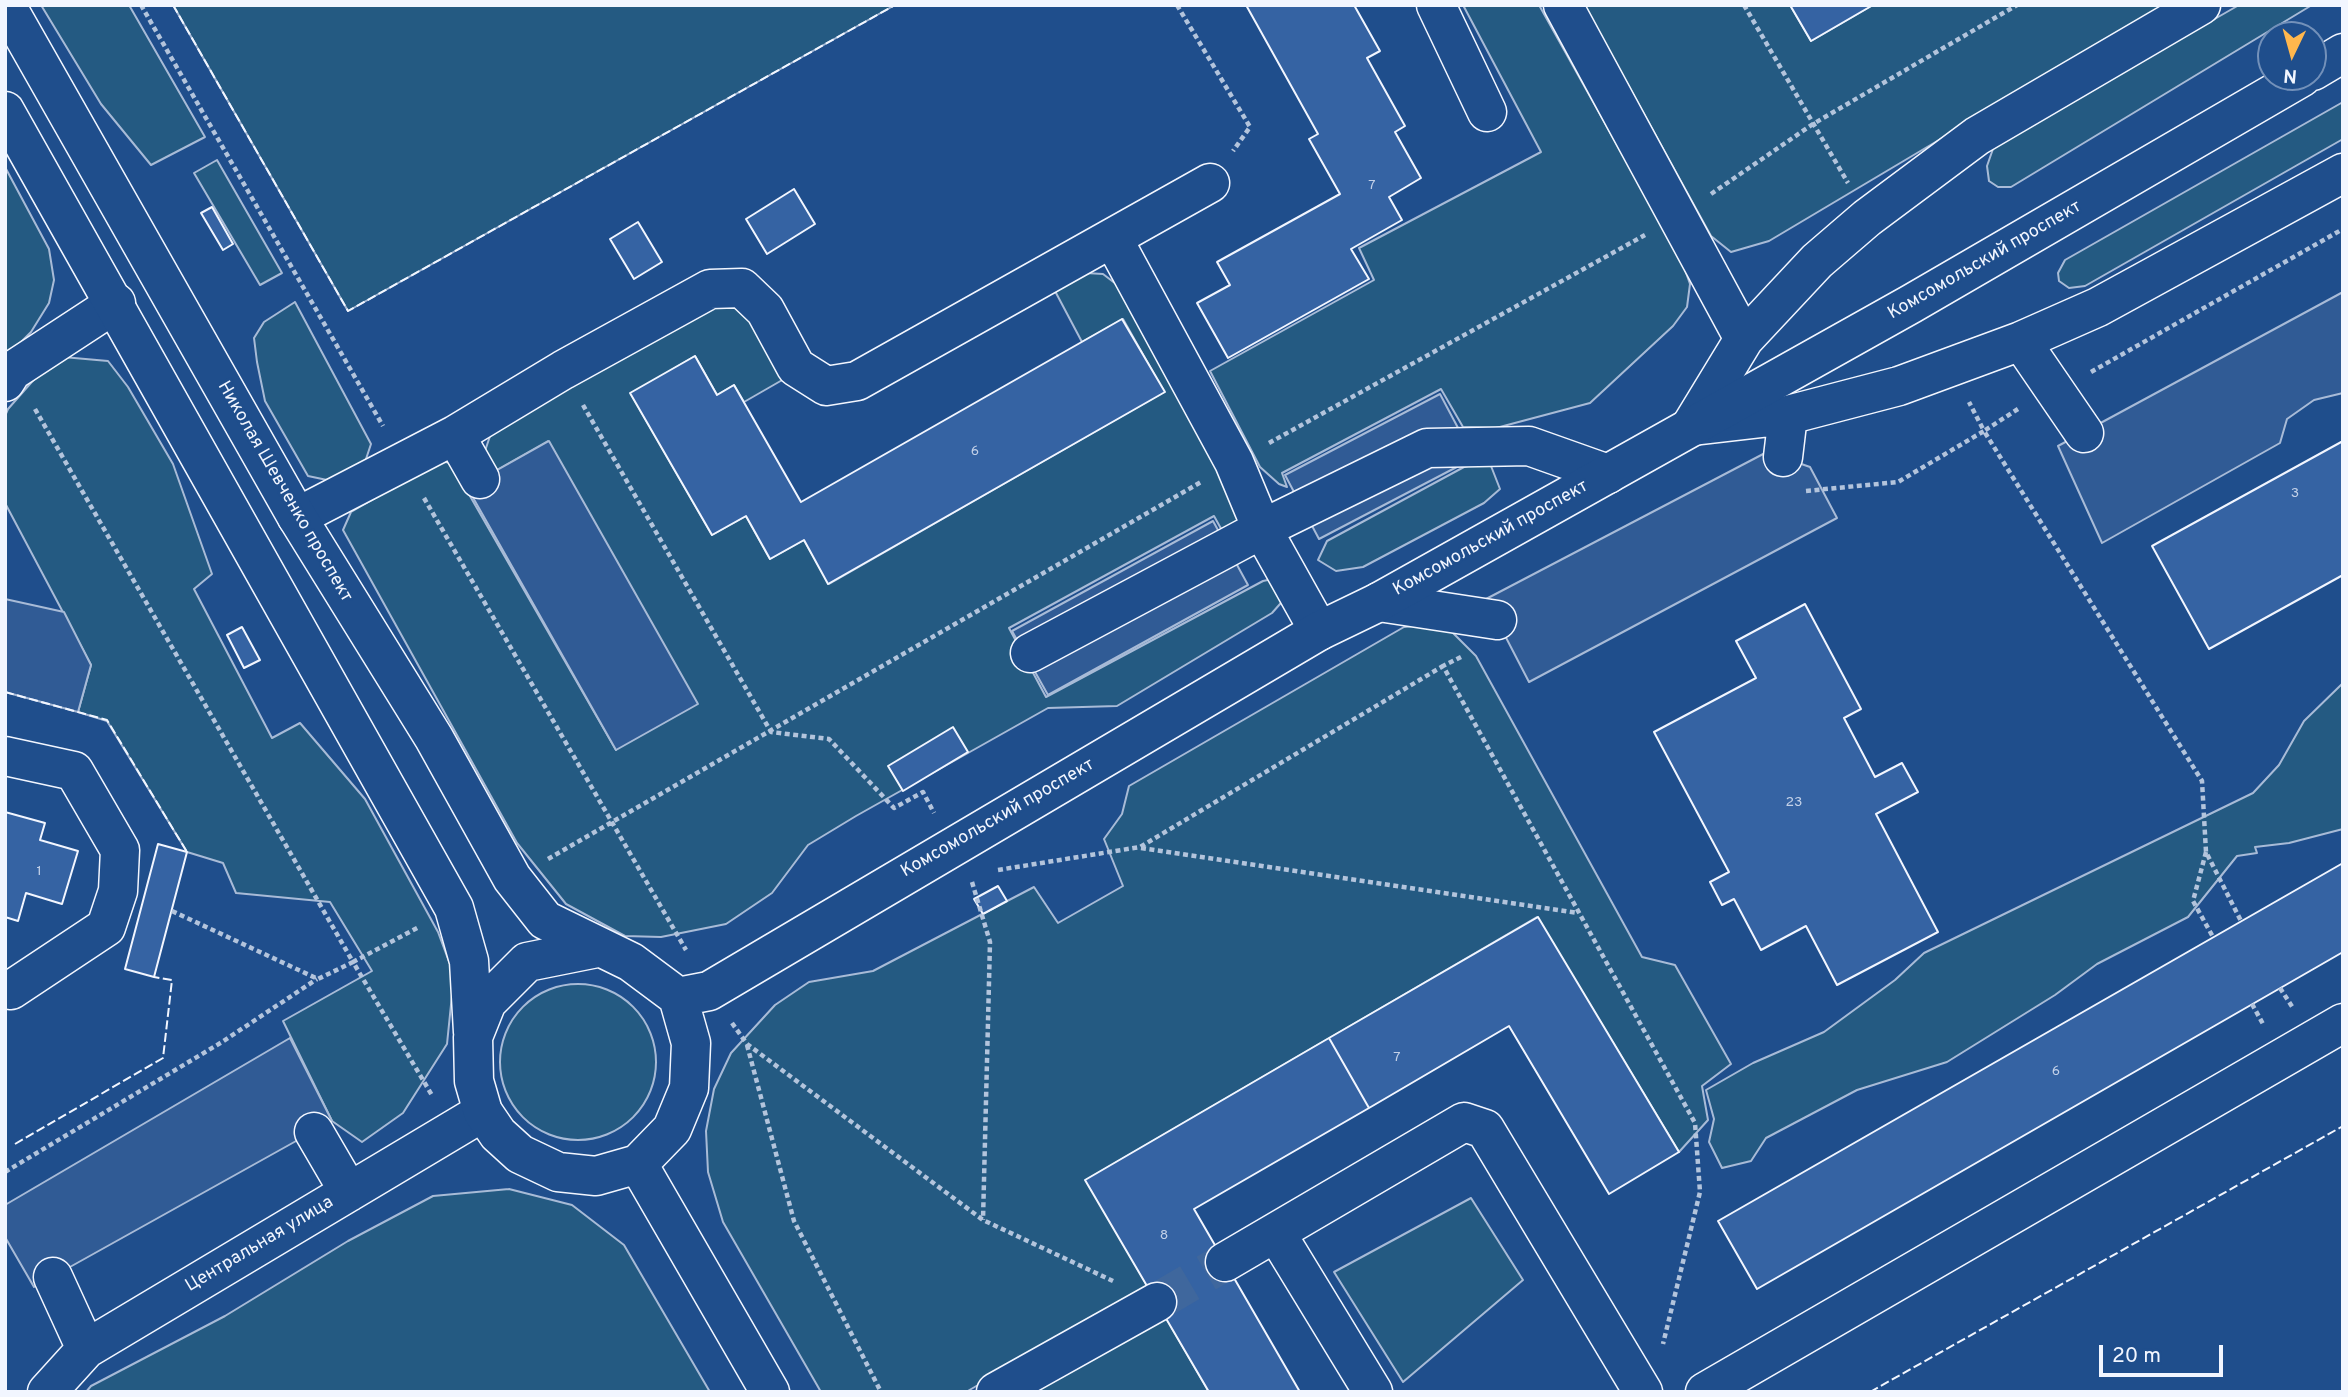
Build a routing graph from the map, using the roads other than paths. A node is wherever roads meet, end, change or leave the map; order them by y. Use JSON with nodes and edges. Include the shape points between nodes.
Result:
{"nodes":[{"id":1,"x":6,"y":5,"type":"edge"},
{"id":2,"x":1436,"y":5,"type":"edge"},
{"id":3,"x":1563,"y":5,"type":"edge"},
{"id":4,"x":2201,"y":5,"type":"edge"},
{"id":5,"x":2343,"y":53,"type":"edge"},
{"id":6,"x":2327,"y":63,"type":"edge"},
{"id":7,"x":2278,"y":91,"type":"edge"},
{"id":8,"x":5,"y":111,"type":"edge"},
{"id":9,"x":1487,"y":112,"type":"dead end"},
{"id":10,"x":2343,"y":173,"type":"edge"},
{"id":11,"x":1210,"y":183,"type":"road end"},
{"id":12,"x":1113,"y":239,"type":"junction"},
{"id":13,"x":116,"y":303,"type":"junction"},
{"id":14,"x":1744,"y":339,"type":"junction"},
{"id":15,"x":2021,"y":341,"type":"junction"},
{"id":16,"x":9,"y":376,"type":"edge"},
{"id":17,"x":1788,"y":415,"type":"junction"},
{"id":18,"x":1690,"y":426,"type":"junction"},
{"id":19,"x":2084,"y":433,"type":"dead end"},
{"id":20,"x":455,"y":435,"type":"junction"},
{"id":21,"x":1783,"y":457,"type":"dead end"},
{"id":22,"x":1608,"y":474,"type":"junction"},
{"id":23,"x":480,"y":479,"type":"dead end"},
{"id":24,"x":297,"y":517,"type":"junction"},
{"id":25,"x":1262,"y":529,"type":"junction"},
{"id":26,"x":1379,"y":602,"type":"junction"},
{"id":27,"x":1497,"y":620,"type":"dead end"},
{"id":28,"x":1319,"y":631,"type":"junction"},
{"id":29,"x":1030,"y":653,"type":"dead end"},
{"id":30,"x":5,"y":757,"type":"edge"},
{"id":31,"x":597,"y":948,"type":"junction"},
{"id":32,"x":5,"y":989,"type":"edge"},
{"id":33,"x":694,"y":994,"type":"junction"},
{"id":34,"x":2343,"y":1023,"type":"edge"},
{"id":35,"x":473,"y":1037,"type":"junction"},
{"id":36,"x":483,"y":1112,"type":"junction"},
{"id":37,"x":314,"y":1132,"type":"dead end"},
{"id":38,"x":638,"y":1164,"type":"junction"},
{"id":39,"x":349,"y":1192,"type":"junction"},
{"id":40,"x":1276,"y":1233,"type":"junction"},
{"id":41,"x":1225,"y":1262,"type":"tunnel mouth"},
{"id":42,"x":53,"y":1277,"type":"dead end"},
{"id":43,"x":1157,"y":1302,"type":"tunnel mouth"},
{"id":44,"x":86,"y":1349,"type":"junction"},
{"id":45,"x":47,"y":1392,"type":"edge"},
{"id":46,"x":771,"y":1392,"type":"edge"},
{"id":47,"x":996,"y":1392,"type":"edge"},
{"id":48,"x":1373,"y":1392,"type":"edge"},
{"id":49,"x":1643,"y":1392,"type":"edge"},
{"id":50,"x":1705,"y":1392,"type":"edge"}],
"edges":[{"from":1,"to":24,"type":"main road","name":"Николая Шевченко проспект"},
{"from":2,"to":9,"type":"main road"},
{"from":3,"to":14,"type":"main road"},
{"from":4,"to":14,"type":"main road","via":[[1977,136],[1816,261]]},
{"from":5,"to":6,"type":"main road"},
{"from":7,"to":18,"type":"main road","name":"Комсомольский проспект"},
{"from":8,"to":13,"type":"main road"},
{"from":10,"to":15,"type":"main road","via":[[2098,307]]},
{"from":11,"to":12,"type":"main road"},
{"from":12,"to":20,"type":"main road","via":[[857,381],[826,386],[796,367],[765,310],[742,288],[710,289]]},
{"from":12,"to":25,"type":"main road","via":[[1234,462]]},
{"from":13,"to":16,"type":"main road"},
{"from":13,"to":35,"type":"main road","via":[[454,908],[469,961]]},
{"from":14,"to":18,"type":"main road"},
{"from":15,"to":17,"type":"main road","via":[[1899,386]]},
{"from":15,"to":19,"type":"main road"},
{"from":17,"to":18,"type":"main road"},
{"from":17,"to":21,"type":"main road"},
{"from":18,"to":22,"type":"main road","name":"Комсомольский проспект"},
{"from":20,"to":23,"type":"main road"},
{"from":20,"to":24,"type":"main road"},
{"from":22,"to":25,"type":"main road","via":[[1530,446],[1427,448]]},
{"from":22,"to":26,"type":"main road","name":"Комсомольский проспект"},
{"from":24,"to":31,"type":"main road","name":"Николая Шевченко проспект","via":[[433,738],[512,878],[545,920]]},
{"from":25,"to":28,"type":"main road"},
{"from":25,"to":29,"type":"main road"},
{"from":26,"to":27,"type":"main road"},
{"from":26,"to":28,"type":"main road","name":"Комсомольский проспект"},
{"from":28,"to":33,"type":"main road","name":"Комсомольский проспект"},
{"from":30,"to":32,"type":"main road","via":[[74,771],[120,850],[118,891],[106,927],[11,990]]},
{"from":31,"to":33,"type":"main road"},
{"from":31,"to":35,"type":"main road","via":[[527,962],[487,1002]]},
{"from":33,"to":38,"type":"main road","via":[[689,1088],[672,1129]]},
{"from":34,"to":50,"type":"main road"},
{"from":35,"to":36,"type":"main road","via":[[474,1081]]},
{"from":36,"to":38,"type":"main road","via":[[520,1154],[558,1172],[596,1176]]},
{"from":36,"to":39,"type":"main road","name":"Центральная улица"},
{"from":37,"to":39,"type":"main road"},
{"from":38,"to":46,"type":"main road"},
{"from":39,"to":44,"type":"main road","name":"Центральная улица"},
{"from":40,"to":41,"type":"main road"},
{"from":40,"to":48,"type":"main road"},
{"from":40,"to":49,"type":"main road","via":[[1464,1122],[1485,1129]]},
{"from":42,"to":44,"type":"main road"},
{"from":43,"to":47,"type":"main road"},
{"from":44,"to":45,"type":"main road","name":"Центральная улица"}]}
